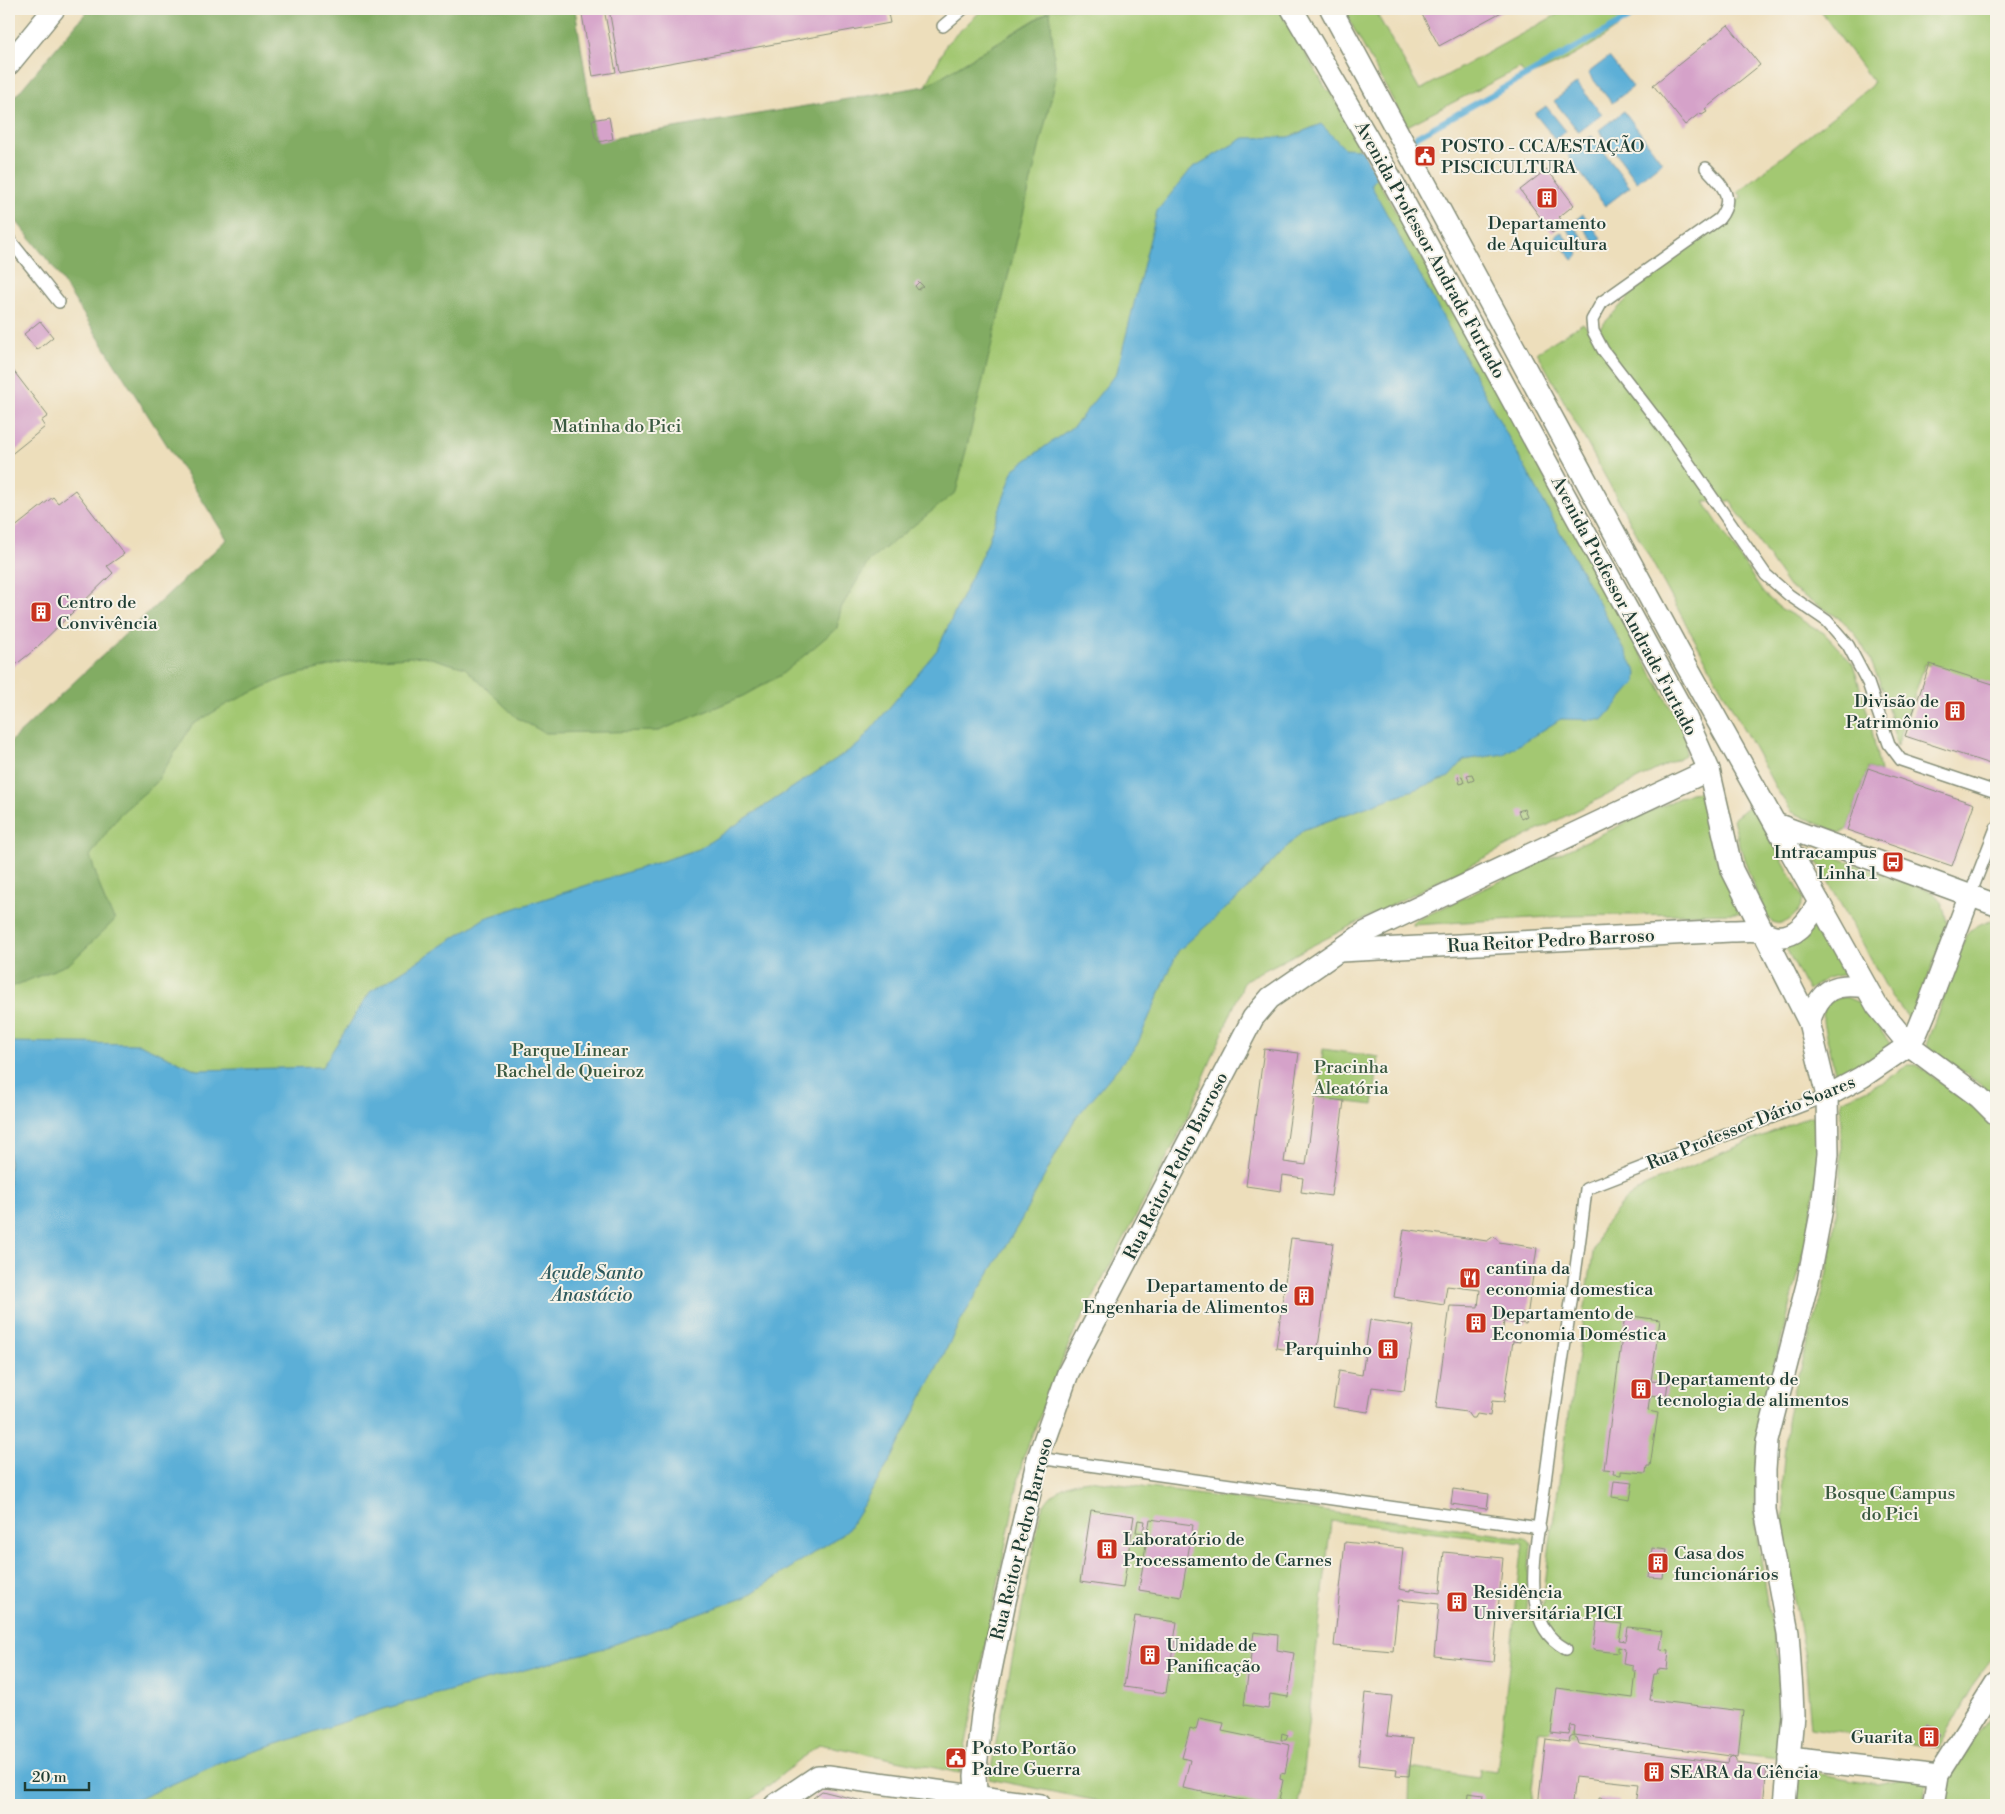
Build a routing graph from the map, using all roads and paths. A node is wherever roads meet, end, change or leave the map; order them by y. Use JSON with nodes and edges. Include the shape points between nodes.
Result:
{"nodes":[{"id":1,"x":54,"y":9,"type":"edge"},
{"id":2,"x":964,"y":9,"type":"edge"},
{"id":3,"x":1292,"y":9,"type":"edge"},
{"id":4,"x":1331,"y":9,"type":"edge"},
{"id":5,"x":943,"y":26,"type":"dead end"},
{"id":6,"x":9,"y":64,"type":"edge"},
{"id":7,"x":1706,"y":168,"type":"dead end"},
{"id":8,"x":9,"y":239,"type":"edge"},
{"id":9,"x":59,"y":302,"type":"dead end"},
{"id":10,"x":1709,"y":770,"type":"junction"},
{"id":11,"x":1996,"y":792,"type":"edge"},
{"id":12,"x":1776,"y":824,"type":"junction"},
{"id":13,"x":1996,"y":828,"type":"edge"},
{"id":14,"x":1970,"y":895,"type":"junction"},
{"id":15,"x":1819,"y":902,"type":"junction"},
{"id":16,"x":1996,"y":905,"type":"edge"},
{"id":17,"x":1761,"y":931,"type":"junction"},
{"id":18,"x":1340,"y":951,"type":"junction"},
{"id":19,"x":1866,"y":988,"type":"junction"},
{"id":20,"x":1809,"y":1022,"type":"junction"},
{"id":21,"x":1909,"y":1045,"type":"junction"},
{"id":22,"x":1827,"y":1096,"type":"junction"},
{"id":23,"x":1996,"y":1114,"type":"edge"},
{"id":24,"x":1038,"y":1458,"type":"junction"},
{"id":25,"x":1540,"y":1528,"type":"junction"},
{"id":26,"x":1566,"y":1648,"type":"dead end"},
{"id":27,"x":1996,"y":1682,"type":"edge"},
{"id":28,"x":1789,"y":1758,"type":"junction"},
{"id":29,"x":1938,"y":1775,"type":"junction"},
{"id":30,"x":977,"y":1801,"type":"edge"},
{"id":31,"x":775,"y":1805,"type":"edge"},
{"id":32,"x":1040,"y":1805,"type":"edge"},
{"id":33,"x":1785,"y":1805,"type":"edge"},
{"id":34,"x":1933,"y":1805,"type":"edge"}],
"edges":[{"from":1,"to":6,"type":"street"},
{"from":2,"to":5,"type":"lane"},
{"from":3,"to":10,"type":"street","name":"Avenida Professor Andrade Furtado","via":[[1371,142],[1684,713]]},
{"from":4,"to":12,"type":"street","name":"Avenida Professor Andrade Furtado","via":[[1679,652]]},
{"from":7,"to":11,"type":"lane","via":[[1726,194],[1728,203],[1720,220],[1602,302],[1594,313],[1592,331],[1766,575],[1827,621],[1848,645],[1868,683],[1894,753],[1902,760]]},
{"from":8,"to":9,"type":"lane"},
{"from":10,"to":17,"type":"street","name":"Avenida Professor Andrade Furtado","via":[[1732,870]]},
{"from":10,"to":18,"type":"street","name":"Rua Reitor Pedro Barroso","via":[[1366,932]]},
{"from":12,"to":14,"type":"street"},
{"from":12,"to":15,"type":"street","name":"Avenida Professor Andrade Furtado"},
{"from":13,"to":14,"type":"lane"},
{"from":14,"to":16,"type":"street"},
{"from":14,"to":21,"type":"street","via":[[1930,1001]]},
{"from":15,"to":17,"type":"street","name":"Rua Reitor Pedro Barroso","via":[[1808,922],[1799,930],[1784,936],[1771,936]]},
{"from":15,"to":19,"type":"street","name":"Avenida Professor Andrade Furtado"},
{"from":17,"to":18,"type":"street","name":"Rua Reitor Pedro Barroso"},
{"from":17,"to":20,"type":"street","name":"Avenida Professor Andrade Furtado"},
{"from":18,"to":24,"type":"street","name":"Rua Reitor Pedro Barroso","via":[[1270,998],[1253,1018],[1072,1365]]},
{"from":19,"to":20,"type":"street","via":[[1841,985],[1830,990],[1820,997]]},
{"from":19,"to":21,"type":"street","name":"Avenida Professor Andrade Furtado"},
{"from":20,"to":22,"type":"street","name":"Avenida Professor Andrade Furtado"},
{"from":21,"to":22,"type":"street","name":"Rua Professor Dário Soares"},
{"from":21,"to":23,"type":"street","name":"Avenida Professor Andrade Furtado","via":[[1979,1096]]},
{"from":22,"to":25,"type":"lane","name":"Rua Professor Dário Soares","via":[[1586,1189]]},
{"from":22,"to":28,"type":"street","name":"Avenida Professor Andrade Furtado","via":[[1828,1154],[1822,1208],[1808,1281],[1767,1442],[1765,1469],[1765,1510],[1788,1633],[1793,1715]]},
{"from":24,"to":25,"type":"lane"},
{"from":24,"to":30,"type":"street","name":"Rua Reitor Pedro Barroso","via":[[982,1714]]},
{"from":25,"to":26,"type":"lane","via":[[1534,1584],[1537,1609],[1544,1630],[1553,1642]]},
{"from":27,"to":29,"type":"street"},
{"from":28,"to":29,"type":"street"},
{"from":28,"to":33,"type":"street","name":"Avenida Professor Andrade Furtado"},
{"from":29,"to":34,"type":"street"},
{"from":30,"to":31,"type":"street","via":[[818,1776]]},
{"from":30,"to":32,"type":"street"}]}
